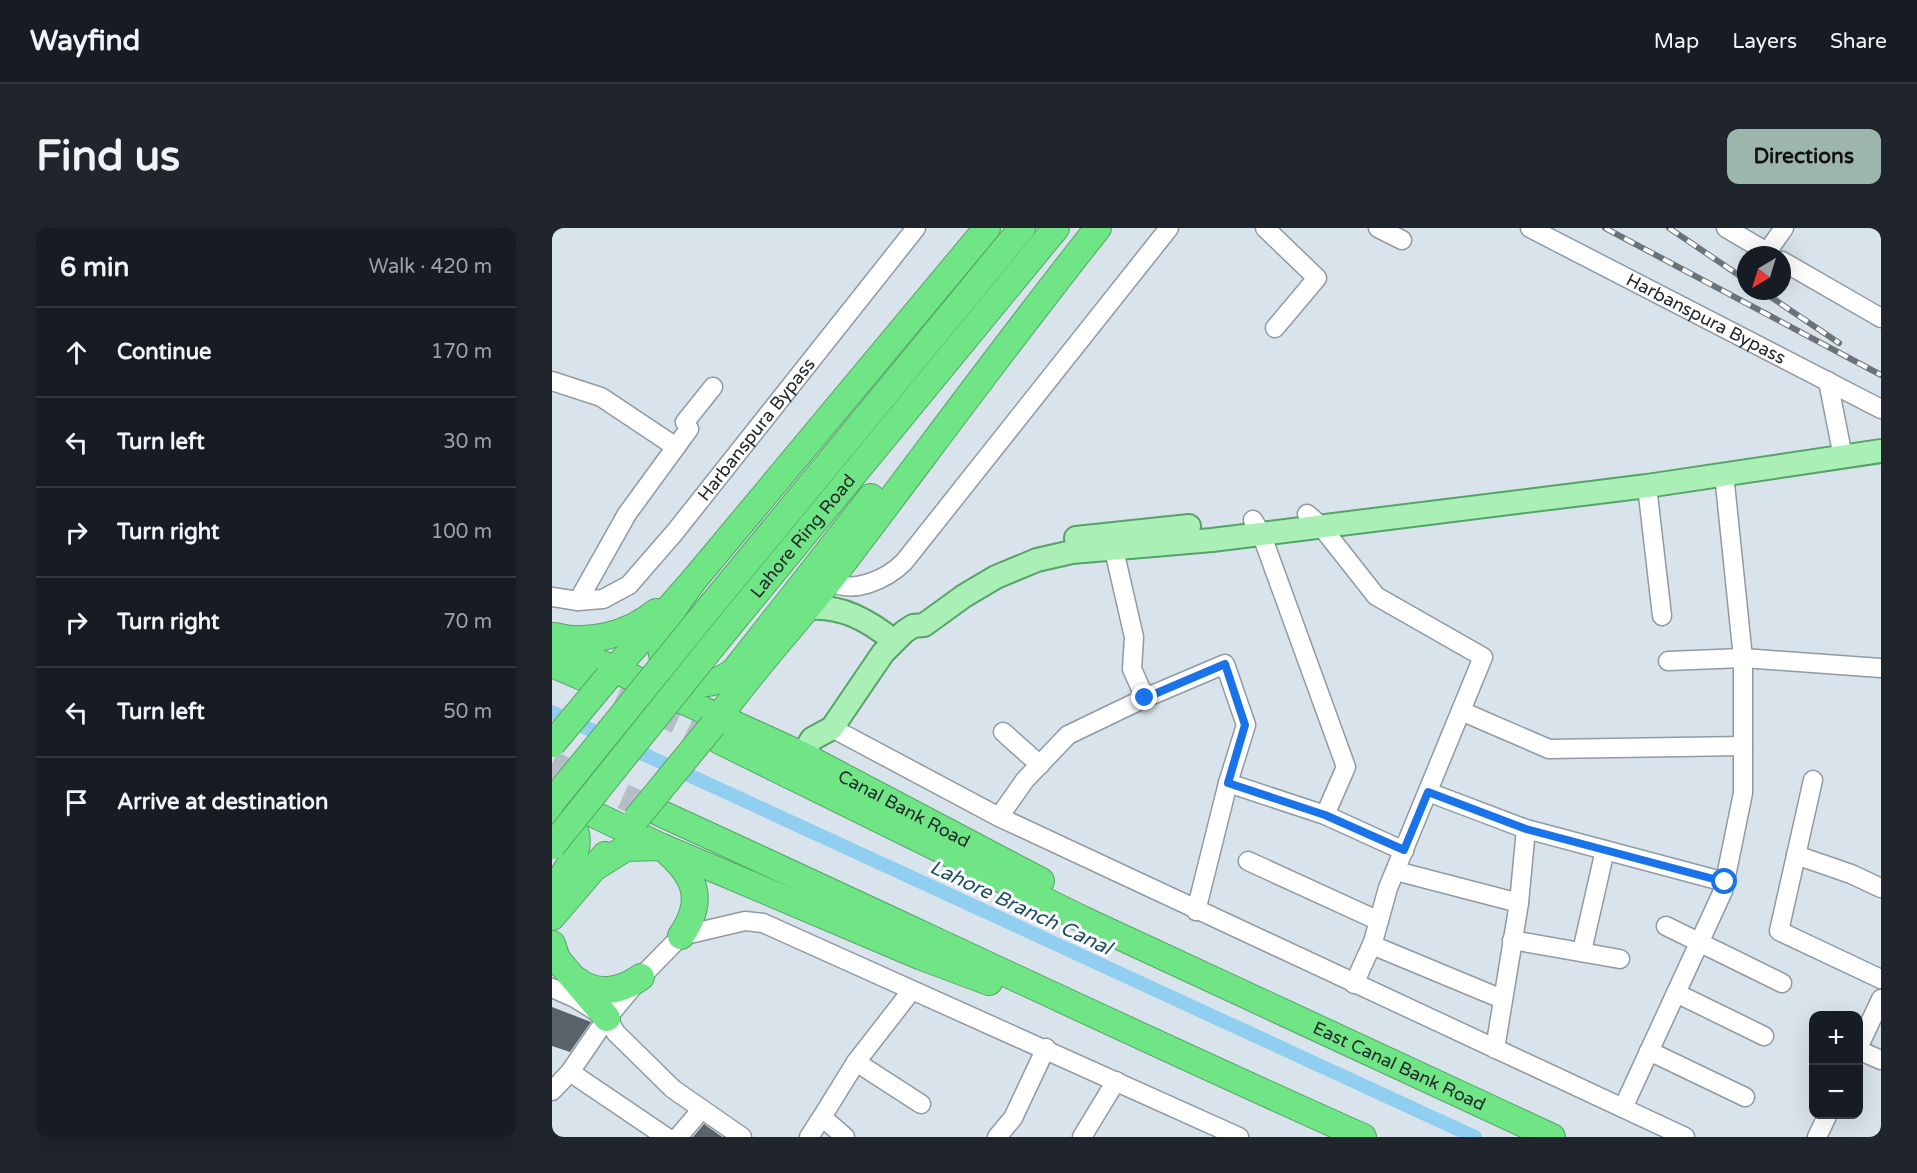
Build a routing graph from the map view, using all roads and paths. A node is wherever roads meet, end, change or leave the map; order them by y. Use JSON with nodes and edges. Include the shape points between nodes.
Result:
{"nodes":[{"id":1,"x":916,"y":228,"type":"edge"},
{"id":2,"x":987,"y":228,"type":"edge"},
{"id":3,"x":1022,"y":228,"type":"edge"},
{"id":4,"x":1056,"y":228,"type":"edge"},
{"id":5,"x":1098,"y":228,"type":"edge"},
{"id":6,"x":1169,"y":228,"type":"edge"},
{"id":7,"x":1265,"y":228,"type":"edge"},
{"id":8,"x":1378,"y":228,"type":"edge"},
{"id":9,"x":1530,"y":228,"type":"edge"},
{"id":10,"x":1726,"y":228,"type":"edge"},
{"id":11,"x":1784,"y":228,"type":"edge"},
{"id":12,"x":1402,"y":240,"type":"dead end"},
{"id":13,"x":1757,"y":246,"type":"edge"},
{"id":14,"x":1778,"y":246,"type":"edge"},
{"id":15,"x":1791,"y":266,"type":"edge"},
{"id":16,"x":1881,"y":318,"type":"edge"},
{"id":17,"x":1275,"y":328,"type":"dead end"},
{"id":18,"x":1004,"y":346,"type":"junction"},
{"id":19,"x":552,"y":381,"type":"edge"},
{"id":20,"x":1828,"y":381,"type":"junction"},
{"id":21,"x":713,"y":387,"type":"dead end"},
{"id":22,"x":1881,"y":409,"type":"edge"},
{"id":23,"x":1881,"y":438,"type":"edge"},
{"id":24,"x":676,"y":447,"type":"junction"},
{"id":25,"x":1842,"y":451,"type":"junction"},
{"id":26,"x":1881,"y":451,"type":"edge"},
{"id":27,"x":1724,"y":474,"type":"junction"},
{"id":28,"x":1647,"y":486,"type":"junction"},
{"id":29,"x":1314,"y":520,"type":"junction"},
{"id":30,"x":1257,"y":527,"type":"junction"},
{"id":31,"x":1112,"y":542,"type":"junction"},
{"id":32,"x":830,"y":580,"type":"junction"},
{"id":33,"x":693,"y":581,"type":"junction"},
{"id":34,"x":552,"y":597,"type":"edge"},
{"id":35,"x":578,"y":601,"type":"junction"},
{"id":36,"x":808,"y":608,"type":"junction"},
{"id":37,"x":1662,"y":616,"type":"dead end"},
{"id":38,"x":552,"y":636,"type":"edge"},
{"id":39,"x":894,"y":640,"type":"junction"},
{"id":40,"x":552,"y":641,"type":"edge"},
{"id":41,"x":768,"y":657,"type":"junction"},
{"id":42,"x":1743,"y":658,"type":"junction"},
{"id":43,"x":1668,"y":661,"type":"dead end"},
{"id":44,"x":552,"y":664,"type":"edge"},
{"id":45,"x":1881,"y":668,"type":"edge"},
{"id":46,"x":611,"y":673,"type":"junction"},
{"id":47,"x":582,"y":677,"type":"tunnel mouth"},
{"id":48,"x":1145,"y":698,"type":"junction"},
{"id":49,"x":1461,"y":711,"type":"junction"},
{"id":50,"x":717,"y":727,"type":"junction"},
{"id":51,"x":832,"y":728,"type":"junction"},
{"id":52,"x":1003,"y":732,"type":"dead end"},
{"id":53,"x":765,"y":738,"type":"junction"},
{"id":54,"x":552,"y":744,"type":"edge"},
{"id":55,"x":1743,"y":746,"type":"junction"},
{"id":56,"x":802,"y":755,"type":"junction"},
{"id":57,"x":1040,"y":765,"type":"junction"},
{"id":58,"x":1813,"y":780,"type":"dead end"},
{"id":59,"x":1228,"y":783,"type":"junction"},
{"id":60,"x":1428,"y":792,"type":"junction"},
{"id":61,"x":552,"y":794,"type":"edge"},
{"id":62,"x":552,"y":802,"type":"edge"},
{"id":63,"x":552,"y":808,"type":"edge"},
{"id":64,"x":1325,"y":815,"type":"junction"},
{"id":65,"x":999,"y":817,"type":"junction"},
{"id":66,"x":641,"y":820,"type":"junction"},
{"id":67,"x":1526,"y":829,"type":"junction"},
{"id":68,"x":552,"y":846,"type":"edge"},
{"id":69,"x":662,"y":847,"type":"junction"},
{"id":70,"x":1404,"y":850,"type":"junction"},
{"id":71,"x":1605,"y":850,"type":"junction"},
{"id":72,"x":1796,"y":855,"type":"junction"},
{"id":73,"x":1248,"y":861,"type":"dead end"},
{"id":74,"x":594,"y":868,"type":"junction"},
{"id":75,"x":1396,"y":871,"type":"junction"},
{"id":76,"x":1725,"y":882,"type":"junction"},
{"id":77,"x":1881,"y":888,"type":"edge"},
{"id":78,"x":1519,"y":903,"type":"junction"},
{"id":79,"x":1196,"y":911,"type":"junction"},
{"id":80,"x":553,"y":912,"type":"edge"},
{"id":81,"x":1379,"y":921,"type":"junction"},
{"id":82,"x":1666,"y":926,"type":"dead end"},
{"id":83,"x":681,"y":936,"type":"junction"},
{"id":84,"x":1512,"y":940,"type":"junction"},
{"id":85,"x":1699,"y":943,"type":"junction"},
{"id":86,"x":552,"y":944,"type":"edge"},
{"id":87,"x":1372,"y":945,"type":"junction"},
{"id":88,"x":1582,"y":951,"type":"junction"},
{"id":89,"x":1620,"y":959,"type":"dead end"},
{"id":90,"x":641,"y":977,"type":"junction"},
{"id":91,"x":1881,"y":979,"type":"edge"},
{"id":92,"x":560,"y":980,"type":"edge"},
{"id":93,"x":1782,"y":983,"type":"dead end"},
{"id":94,"x":1354,"y":984,"type":"junction"},
{"id":95,"x":912,"y":990,"type":"junction"},
{"id":96,"x":1676,"y":993,"type":"junction"},
{"id":97,"x":1246,"y":994,"type":"junction"},
{"id":98,"x":1502,"y":999,"type":"junction"},
{"id":99,"x":1881,"y":999,"type":"edge"},
{"id":100,"x":607,"y":1018,"type":"junction"},
{"id":101,"x":1764,"y":1036,"type":"dead end"},
{"id":102,"x":1863,"y":1038,"type":"edge"},
{"id":103,"x":1149,"y":1041,"type":"junction"},
{"id":104,"x":1046,"y":1048,"type":"junction"},
{"id":105,"x":1495,"y":1050,"type":"junction"},
{"id":106,"x":1649,"y":1051,"type":"junction"},
{"id":107,"x":1863,"y":1051,"type":"edge"},
{"id":108,"x":1881,"y":1060,"type":"edge"},
{"id":109,"x":856,"y":1062,"type":"junction"},
{"id":110,"x":570,"y":1072,"type":"junction"},
{"id":111,"x":1116,"y":1081,"type":"junction"},
{"id":112,"x":552,"y":1091,"type":"edge"},
{"id":113,"x":1745,"y":1096,"type":"dead end"},
{"id":114,"x":921,"y":1104,"type":"dead end"},
{"id":115,"x":1623,"y":1108,"type":"junction"},
{"id":116,"x":702,"y":1109,"type":"junction"},
{"id":117,"x":822,"y":1117,"type":"junction"},
{"id":118,"x":1826,"y":1119,"type":"edge"},
{"id":119,"x":666,"y":1137,"type":"edge"},
{"id":120,"x":678,"y":1137,"type":"edge"},
{"id":121,"x":742,"y":1137,"type":"edge"},
{"id":122,"x":809,"y":1137,"type":"edge"},
{"id":123,"x":845,"y":1137,"type":"edge"},
{"id":124,"x":997,"y":1137,"type":"edge"},
{"id":125,"x":1082,"y":1137,"type":"edge"},
{"id":126,"x":1239,"y":1137,"type":"edge"},
{"id":127,"x":1363,"y":1137,"type":"edge"},
{"id":128,"x":1552,"y":1137,"type":"edge"},
{"id":129,"x":1685,"y":1137,"type":"edge"},
{"id":130,"x":1817,"y":1137,"type":"edge"}],
"edges":[{"from":1,"to":35,"type":"street","name":"Harbanspura Bypass","via":[[629,585],[612,597]]},
{"from":2,"to":33,"type":"highway"},
{"from":3,"to":62,"type":"highway","name":"Lahore Ring Road","bridge":true},
{"from":4,"to":68,"type":"highway","name":"Lahore Ring Road","bridge":true},
{"from":5,"to":18,"type":"highway"},
{"from":6,"to":32,"type":"street","via":[[904,562],[887,576],[861,584],[842,587]]},
{"from":7,"to":17,"type":"street","via":[[1317,278]]},
{"from":8,"to":12,"type":"street"},
{"from":9,"to":20,"type":"street","name":"Harbanspura Bypass"},
{"from":10,"to":13,"type":"street"},
{"from":11,"to":14,"type":"street"},
{"from":15,"to":16,"type":"street"},
{"from":18,"to":32,"type":"highway"},
{"from":18,"to":33,"type":"highway","via":[[921,435],[735,670],[714,683],[690,683],[679,678],[663,657],[663,630]]},
{"from":19,"to":24,"type":"street","via":[[601,397]]},
{"from":20,"to":22,"type":"street","name":"Harbanspura Bypass"},
{"from":20,"to":25,"type":"street"},
{"from":21,"to":24,"type":"street","via":[[685,422],[688,429]]},
{"from":23,"to":25,"type":"main road"},
{"from":24,"to":35,"type":"street","via":[[627,514]]},
{"from":25,"to":26,"type":"main road"},
{"from":25,"to":27,"type":"main road"},
{"from":25,"to":29,"type":"main road"},
{"from":27,"to":28,"type":"main road"},
{"from":27,"to":42,"type":"street"},
{"from":28,"to":29,"type":"main road"},
{"from":28,"to":37,"type":"street"},
{"from":29,"to":30,"type":"main road"},
{"from":29,"to":49,"type":"street","via":[[1376,596],[1483,657]]},
{"from":30,"to":31,"type":"main road"},
{"from":30,"to":64,"type":"street","via":[[1346,767]]},
{"from":31,"to":39,"type":"main road","via":[[1069,539],[991,566],[917,615],[913,626]]},
{"from":31,"to":48,"type":"street","via":[[1134,637],[1132,669]]},
{"from":32,"to":36,"type":"highway"},
{"from":33,"to":38,"type":"highway","via":[[646,621],[631,628],[589,639]]},
{"from":33,"to":46,"type":"highway"},
{"from":34,"to":35,"type":"street","name":"Harbanspura Bypass"},
{"from":36,"to":39,"type":"main road","via":[[834,607]]},
{"from":36,"to":41,"type":"highway"},
{"from":39,"to":51,"type":"main road"},
{"from":40,"to":46,"type":"highway","name":"Canal Bank Road"},
{"from":41,"to":50,"type":"highway"},
{"from":41,"to":53,"type":"highway","via":[[750,702],[752,716]]},
{"from":42,"to":43,"type":"street"},
{"from":42,"to":45,"type":"street"},
{"from":42,"to":55,"type":"street"},
{"from":44,"to":47,"type":"highway"},
{"from":46,"to":50,"type":"highway","name":"Canal Bank Road"},
{"from":46,"to":54,"type":"highway","bridge":true},
{"from":48,"to":57,"type":"street","via":[[1068,735]]},
{"from":48,"to":59,"type":"street","via":[[1225,664],[1245,725]]},
{"from":49,"to":55,"type":"street","via":[[1549,749]]},
{"from":49,"to":60,"type":"street"},
{"from":50,"to":53,"type":"highway","name":"Canal Bank Road"},
{"from":50,"to":66,"type":"highway","bridge":true},
{"from":50,"to":97,"type":"highway","via":[[1082,919]]},
{"from":51,"to":56,"type":"main road","via":[[812,739]]},
{"from":51,"to":65,"type":"street"},
{"from":52,"to":57,"type":"street"},
{"from":53,"to":56,"type":"highway","name":"Canal Bank Road"},
{"from":55,"to":76,"type":"street","via":[[1743,793]]},
{"from":56,"to":97,"type":"highway","name":"Canal Bank Road"},
{"from":57,"to":65,"type":"street"},
{"from":58,"to":72,"type":"street"},
{"from":59,"to":64,"type":"street"},
{"from":59,"to":79,"type":"street"},
{"from":60,"to":67,"type":"street"},
{"from":60,"to":70,"type":"street"},
{"from":61,"to":66,"type":"highway"},
{"from":63,"to":80,"type":"highway","via":[[571,824],[577,846]]},
{"from":64,"to":70,"type":"street"},
{"from":65,"to":79,"type":"street"},
{"from":66,"to":69,"type":"highway"},
{"from":66,"to":74,"type":"highway"},
{"from":66,"to":103,"type":"highway"},
{"from":67,"to":71,"type":"street"},
{"from":67,"to":78,"type":"street"},
{"from":69,"to":74,"type":"highway","via":[[627,848]]},
{"from":69,"to":83,"type":"highway","via":[[688,873],[694,889],[691,922]]},
{"from":69,"to":103,"type":"highway","via":[[922,957]]},
{"from":70,"to":75,"type":"street"},
{"from":71,"to":76,"type":"street"},
{"from":71,"to":88,"type":"street"},
{"from":72,"to":77,"type":"street"},
{"from":72,"to":91,"type":"street","via":[[1779,931]]},
{"from":73,"to":81,"type":"street"},
{"from":74,"to":80,"type":"highway"},
{"from":75,"to":78,"type":"street"},
{"from":75,"to":81,"type":"street"},
{"from":76,"to":85,"type":"street"},
{"from":78,"to":84,"type":"street"},
{"from":79,"to":94,"type":"street"},
{"from":81,"to":87,"type":"street"},
{"from":82,"to":85,"type":"street"},
{"from":83,"to":90,"type":"street"},
{"from":83,"to":95,"type":"street","via":[[745,921],[763,923]]},
{"from":84,"to":88,"type":"street"},
{"from":84,"to":98,"type":"street"},
{"from":85,"to":93,"type":"street"},
{"from":85,"to":96,"type":"street"},
{"from":86,"to":92,"type":"highway"},
{"from":87,"to":94,"type":"street"},
{"from":87,"to":98,"type":"street"},
{"from":88,"to":89,"type":"street"},
{"from":90,"to":92,"type":"highway","via":[[620,988],[597,990]]},
{"from":90,"to":100,"type":"street"},
{"from":92,"to":100,"type":"highway"},
{"from":94,"to":105,"type":"street"},
{"from":95,"to":104,"type":"street"},
{"from":95,"to":109,"type":"street"},
{"from":96,"to":101,"type":"street"},
{"from":96,"to":106,"type":"street"},
{"from":97,"to":128,"type":"highway","name":"East Canal Bank Road"},
{"from":98,"to":105,"type":"street"},
{"from":99,"to":102,"type":"street"},
{"from":100,"to":110,"type":"street"},
{"from":100,"to":116,"type":"street","via":[[616,1033],[673,1089]]},
{"from":103,"to":127,"type":"highway"},
{"from":104,"to":111,"type":"street"},
{"from":104,"to":124,"type":"street","via":[[1013,1118]]},
{"from":105,"to":115,"type":"street"},
{"from":106,"to":113,"type":"street"},
{"from":106,"to":115,"type":"street"},
{"from":107,"to":108,"type":"street"},
{"from":109,"to":114,"type":"street"},
{"from":109,"to":117,"type":"street"},
{"from":110,"to":112,"type":"street"},
{"from":110,"to":119,"type":"street"},
{"from":111,"to":125,"type":"street"},
{"from":111,"to":126,"type":"street"},
{"from":115,"to":129,"type":"street"},
{"from":116,"to":120,"type":"street"},
{"from":116,"to":121,"type":"street"},
{"from":117,"to":122,"type":"street"},
{"from":117,"to":123,"type":"street"},
{"from":118,"to":130,"type":"street"}]}
